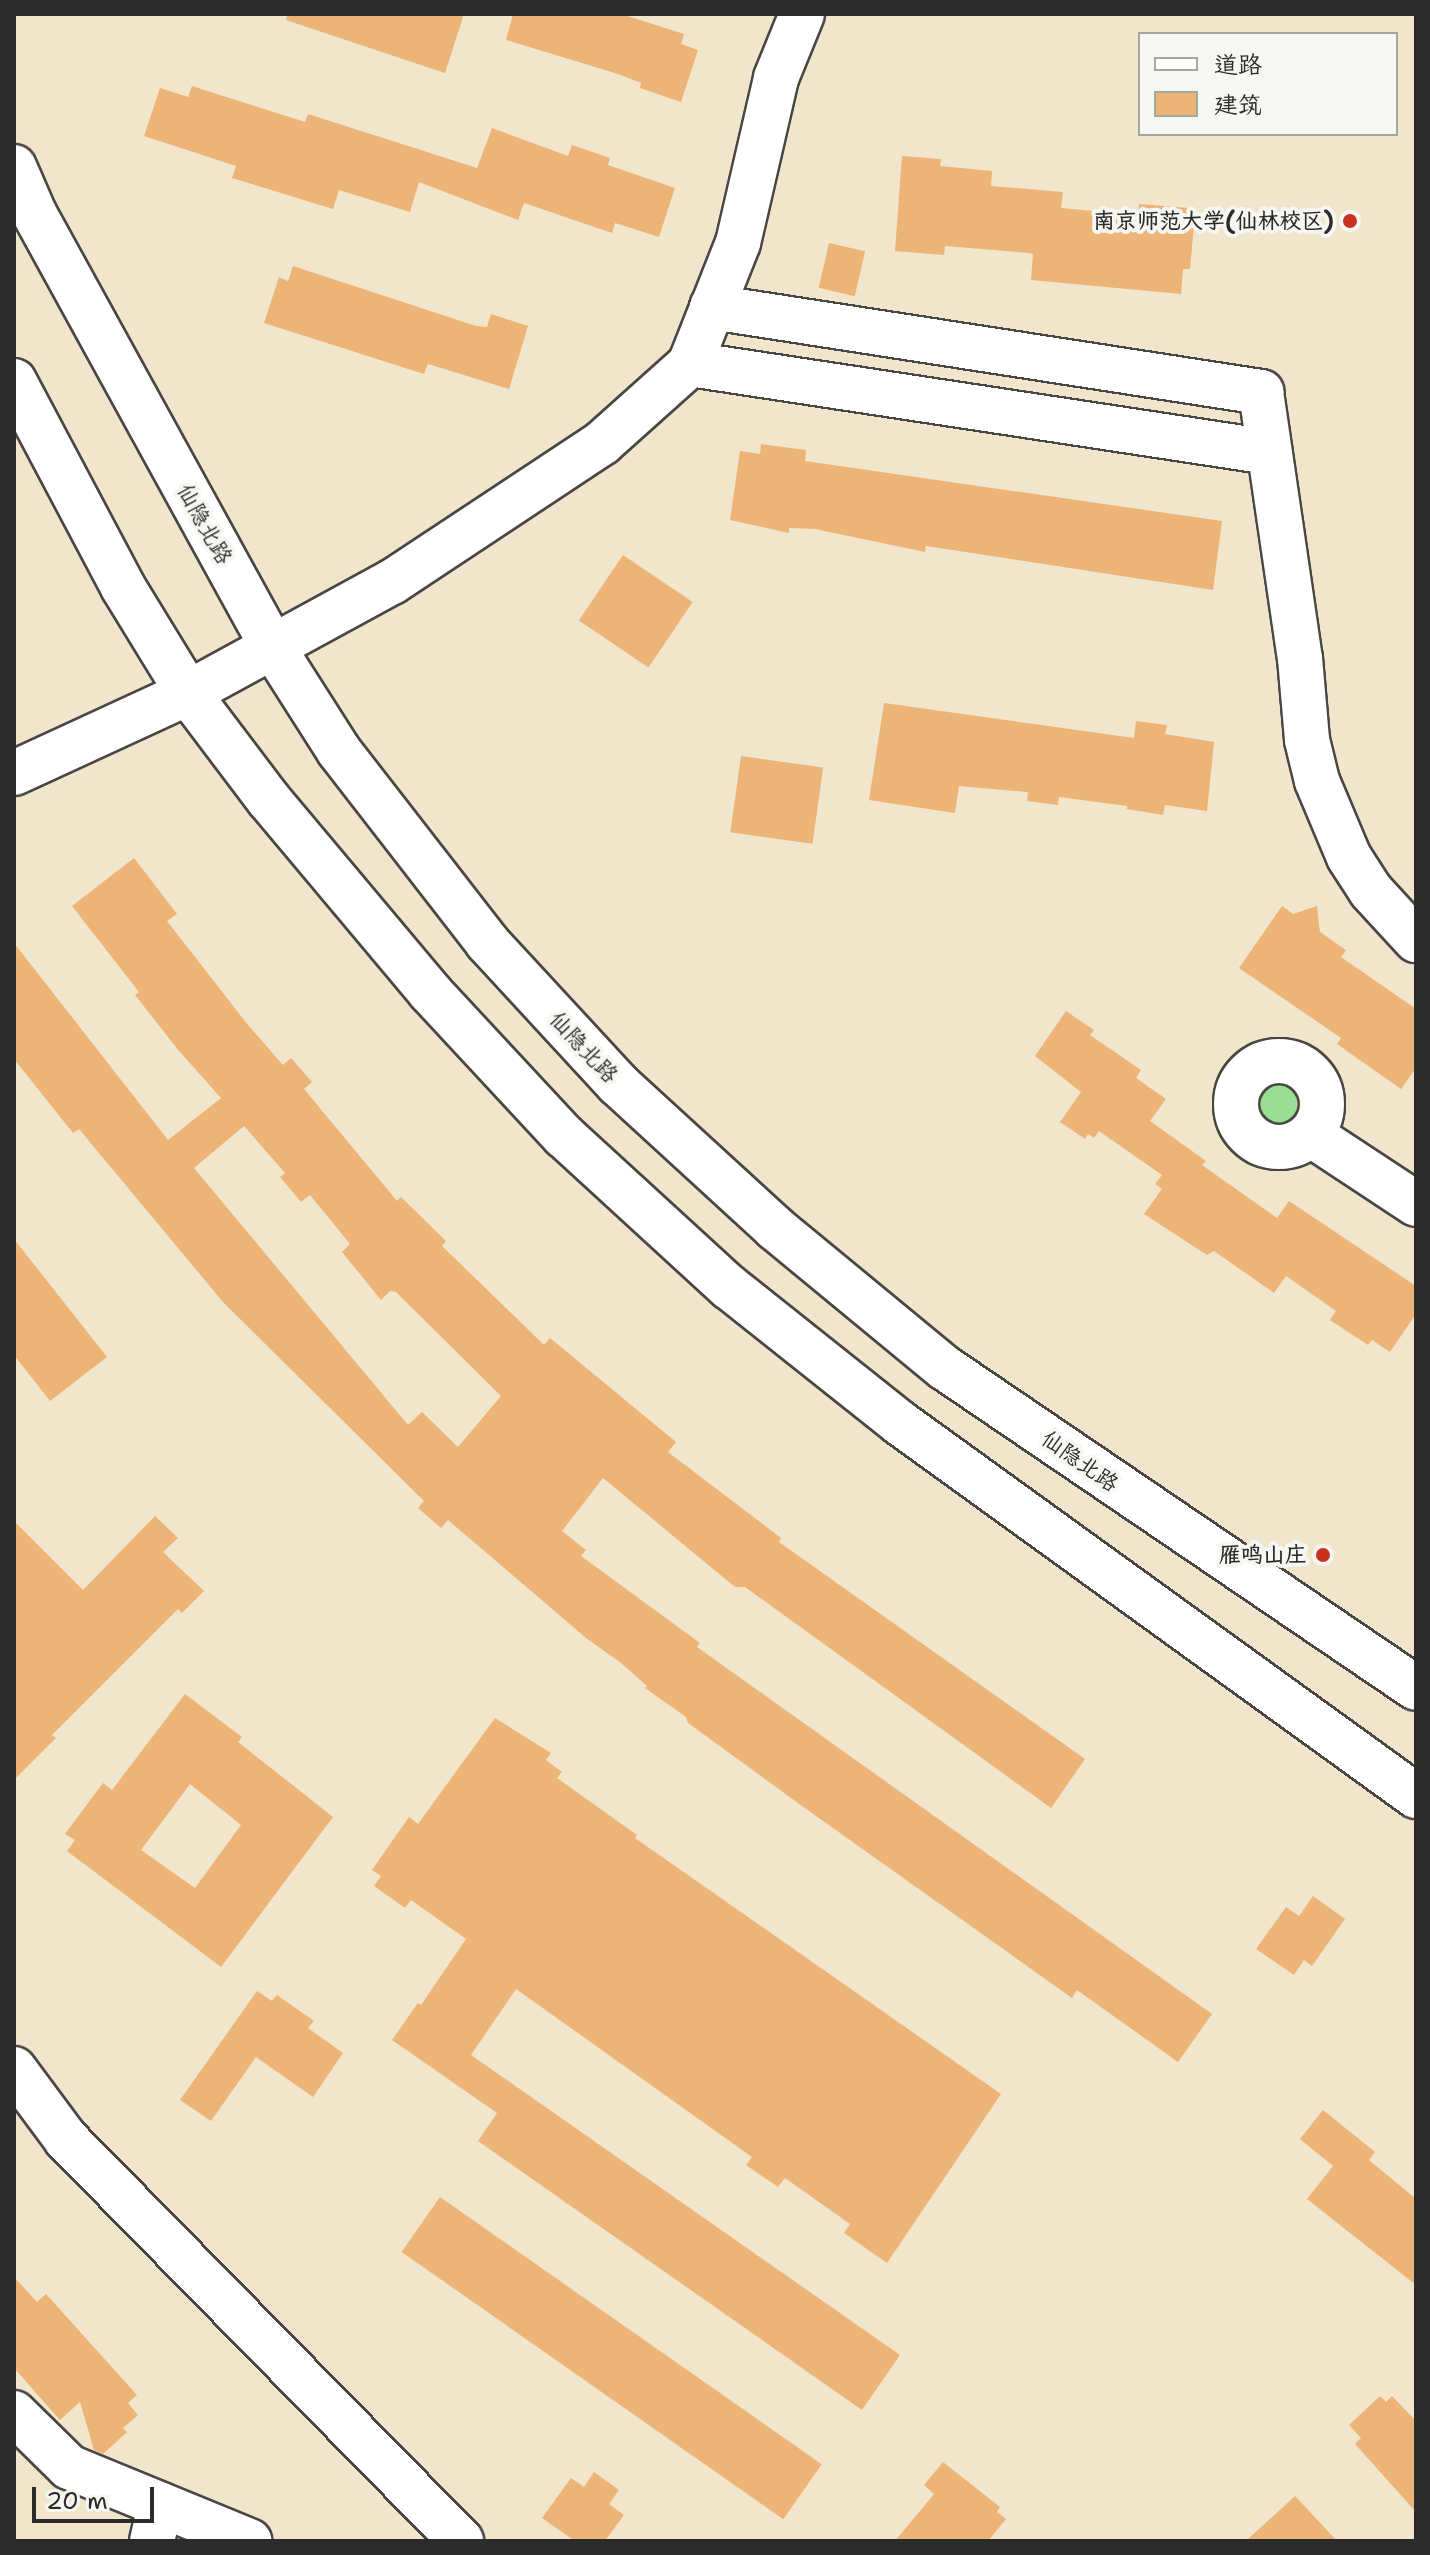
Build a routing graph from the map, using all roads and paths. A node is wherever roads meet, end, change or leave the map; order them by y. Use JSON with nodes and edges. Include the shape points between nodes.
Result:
{"nodes":[{"id":1,"x":802,"y":14,"type":"edge"},
{"id":2,"x":14,"y":167,"type":"edge"},
{"id":3,"x":712,"y":307,"type":"junction"},
{"id":4,"x":690,"y":364,"type":"junction"},
{"id":5,"x":14,"y":381,"type":"edge"},
{"id":6,"x":1269,"y":452,"type":"junction"},
{"id":7,"x":274,"y":649,"type":"junction"},
{"id":8,"x":188,"y":693,"type":"junction"},
{"id":9,"x":14,"y":773,"type":"edge"},
{"id":10,"x":1416,"y":940,"type":"edge"},
{"id":11,"x":1310,"y":1134,"type":"dead end"},
{"id":12,"x":1416,"y":1204,"type":"edge"},
{"id":13,"x":1416,"y":1688,"type":"edge"},
{"id":14,"x":1416,"y":1796,"type":"edge"},
{"id":15,"x":14,"y":2069,"type":"edge"},
{"id":16,"x":14,"y":2413,"type":"edge"},
{"id":17,"x":156,"y":2523,"type":"edge"},
{"id":18,"x":249,"y":2541,"type":"edge"},
{"id":19,"x":461,"y":2541,"type":"edge"}],
"edges":[{"from":1,"to":3,"type":"main road","via":[[776,78],[738,243]]},
{"from":2,"to":7,"type":"main road","name":"仙隐北路","via":[[34,213]]},
{"from":3,"to":4,"type":"main road"},
{"from":3,"to":6,"type":"main road","via":[[1261,392]]},
{"from":4,"to":6,"type":"main road"},
{"from":4,"to":7,"type":"main road","via":[[602,443],[392,582]]},
{"from":5,"to":8,"type":"main road","via":[[123,587]]},
{"from":6,"to":10,"type":"main road","via":[[1317,781],[1349,857],[1371,891]]},
{"from":7,"to":8,"type":"main road"},
{"from":7,"to":13,"type":"main road","name":"仙隐北路","via":[[339,751],[487,942],[618,1084],[775,1228],[945,1368]]},
{"from":8,"to":9,"type":"main road"},
{"from":8,"to":14,"type":"main road","via":[[269,800],[430,992],[564,1136],[729,1287],[900,1423]]},
{"from":11,"to":12,"type":"main road"},
{"from":15,"to":19,"type":"main road","via":[[66,2139]]},
{"from":16,"to":17,"type":"main road","via":[[69,2467]]},
{"from":17,"to":18,"type":"main road"}]}
